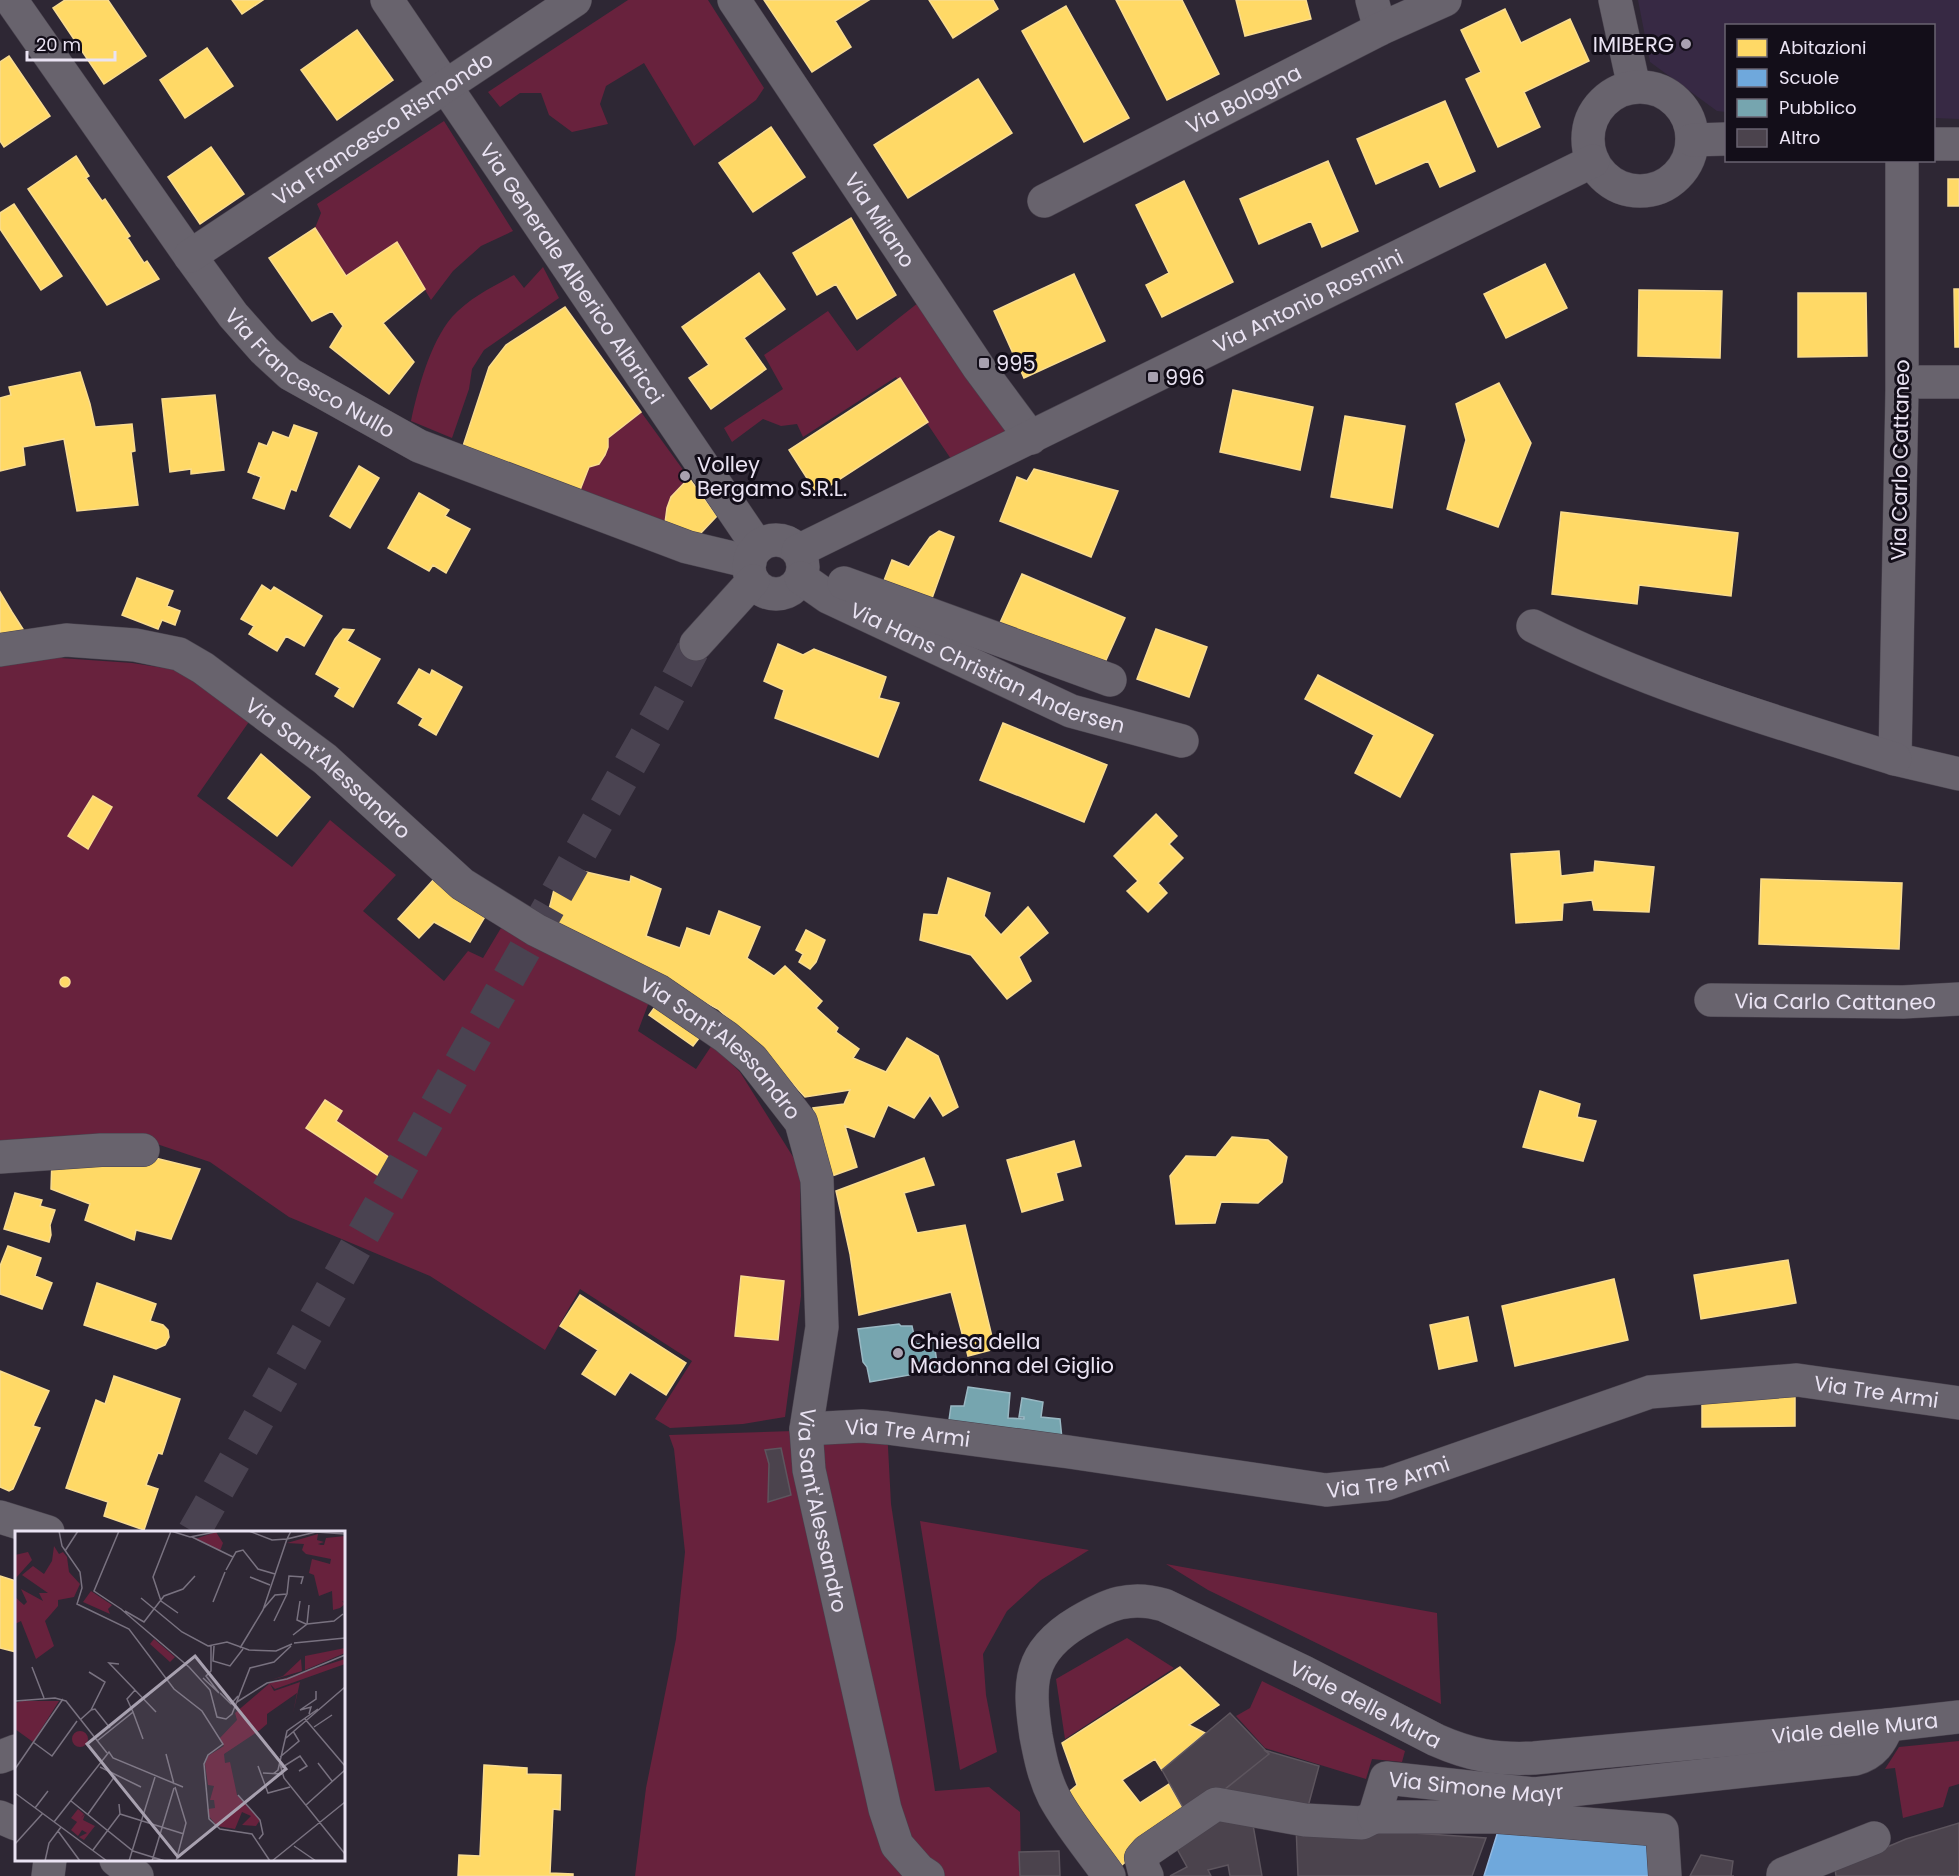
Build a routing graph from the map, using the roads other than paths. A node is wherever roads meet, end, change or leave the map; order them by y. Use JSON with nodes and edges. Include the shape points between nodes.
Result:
{"nodes":[{"id":1,"x":11,"y":0,"type":"edge"},
{"id":2,"x":387,"y":0,"type":"edge"},
{"id":3,"x":575,"y":0,"type":"edge"},
{"id":4,"x":734,"y":0,"type":"edge"},
{"id":5,"x":1445,"y":0,"type":"edge"},
{"id":6,"x":1615,"y":0,"type":"edge"},
{"id":7,"x":1376,"y":14,"type":"edge"},
{"id":8,"x":1634,"y":87,"type":"junction"},
{"id":9,"x":446,"y":88,"type":"junction"},
{"id":10,"x":1725,"y":139,"type":"edge"},
{"id":11,"x":1692,"y":140,"type":"junction"},
{"id":12,"x":1935,"y":144,"type":"edge"},
{"id":13,"x":1959,"y":144,"type":"edge"},
{"id":14,"x":1593,"y":161,"type":"junction"},
{"id":15,"x":1902,"y":162,"type":"edge"},
{"id":16,"x":1044,"y":201,"type":"dead end"},
{"id":17,"x":190,"y":256,"type":"junction"},
{"id":18,"x":1920,"y":382,"type":"dead end"},
{"id":19,"x":1959,"y":382,"type":"edge"},
{"id":20,"x":1031,"y":438,"type":"junction"},
{"id":21,"x":754,"y":563,"type":"junction"},
{"id":22,"x":801,"y":566,"type":"junction"},
{"id":23,"x":1533,"y":626,"type":"dead end"},
{"id":24,"x":696,"y":644,"type":"tunnel mouth"},
{"id":25,"x":0,"y":650,"type":"edge"},
{"id":26,"x":1110,"y":680,"type":"dead end"},
{"id":27,"x":1182,"y":741,"type":"dead end"},
{"id":28,"x":1895,"y":759,"type":"junction"},
{"id":29,"x":1959,"y":774,"type":"edge"},
{"id":30,"x":1959,"y":999,"type":"edge"},
{"id":31,"x":1711,"y":1000,"type":"dead end"},
{"id":32,"x":143,"y":1150,"type":"dead end"},
{"id":33,"x":0,"y":1157,"type":"edge"},
{"id":34,"x":1959,"y":1403,"type":"edge"},
{"id":35,"x":806,"y":1429,"type":"junction"},
{"id":36,"x":0,"y":1517,"type":"edge"},
{"id":37,"x":42,"y":1531,"type":"edge"},
{"id":38,"x":1959,"y":1717,"type":"edge"},
{"id":39,"x":1888,"y":1725,"type":"junction"},
{"id":40,"x":0,"y":1817,"type":"edge"},
{"id":41,"x":1368,"y":1820,"type":"junction"},
{"id":42,"x":15,"y":1824,"type":"edge"},
{"id":43,"x":1874,"y":1838,"type":"dead end"},
{"id":44,"x":50,"y":1861,"type":"edge"},
{"id":45,"x":117,"y":1861,"type":"edge"},
{"id":46,"x":48,"y":1876,"type":"edge"},
{"id":47,"x":137,"y":1876,"type":"edge"},
{"id":48,"x":928,"y":1876,"type":"edge"},
{"id":49,"x":1108,"y":1876,"type":"edge"},
{"id":50,"x":1148,"y":1876,"type":"edge"},
{"id":51,"x":1665,"y":1876,"type":"edge"},
{"id":52,"x":1783,"y":1876,"type":"edge"}],
"edges":[{"from":1,"to":17,"type":"street","name":"Via Francesco Nullo"},
{"from":2,"to":9,"type":"street","name":"Via Generale Alberico Albricci"},
{"from":3,"to":9,"type":"street","name":"Via Francesco Rismondo"},
{"from":4,"to":20,"type":"street","name":"Via Milano","via":[[979,368]]},
{"from":5,"to":7,"type":"street","name":"Via Bologna"},
{"from":6,"to":8,"type":"street"},
{"from":7,"to":16,"type":"street","name":"Via Bologna"},
{"from":8,"to":11,"type":"street","via":[[1654,89],[1672,98],[1689,120]]},
{"from":8,"to":14,"type":"street","via":[[1608,98],[1593,115],[1588,138]]},
{"from":9,"to":17,"type":"street","name":"Via Francesco Rismondo"},
{"from":9,"to":21,"type":"street","name":"Via Generale Alberico Albricci"},
{"from":10,"to":11,"type":"street"},
{"from":11,"to":14,"type":"street","via":[[1686,164],[1677,176],[1651,190],[1617,186],[1604,177]]},
{"from":12,"to":13,"type":"street"},
{"from":14,"to":20,"type":"street","name":"Via Antonio Rosmini"},
{"from":15,"to":28,"type":"street","name":"Via Carlo Cattaneo"},
{"from":17,"to":21,"type":"street","name":"Via Francesco Nullo","via":[[233,315],[290,374],[419,446],[687,547]]},
{"from":18,"to":19,"type":"street"},
{"from":20,"to":22,"type":"street","name":"Via Antonio Rosmini"},
{"from":21,"to":22,"type":"street","via":[[771,541],[780,540],[791,544]]},
{"from":21,"to":22,"type":"street","via":[[760,588],[777,593],[794,587]]},
{"from":21,"to":24,"type":"street"},
{"from":22,"to":26,"type":"street"},
{"from":22,"to":27,"type":"street","name":"Via Hans Christian Andersen","via":[[828,597],[1071,711]]},
{"from":23,"to":28,"type":"street","via":[[1710,701]]},
{"from":25,"to":35,"type":"street","name":"Via Sant'Alessandro","via":[[66,640],[135,645],[179,654],[325,759],[462,884],[536,930],[658,991],[726,1036],[752,1059],[801,1122],[817,1180],[822,1328]]},
{"from":28,"to":29,"type":"street"},
{"from":30,"to":31,"type":"street","name":"Via Carlo Cattaneo"},
{"from":32,"to":33,"type":"street"},
{"from":34,"to":35,"type":"street","name":"Via Tre Armi","via":[[1797,1380],[1650,1392],[1386,1484],[1326,1490],[887,1428]]},
{"from":35,"to":48,"type":"street","name":"Via Sant'Alessandro","via":[[809,1470],[885,1809],[897,1845]]},
{"from":36,"to":37,"type":"street"},
{"from":38,"to":39,"type":"street","name":"Viale delle Mura"},
{"from":39,"to":41,"type":"street","name":"Via Simone Mayr","via":[[1877,1747],[1855,1759],[1534,1794],[1386,1778]]},
{"from":39,"to":49,"type":"street","name":"Viale delle Mura","via":[[1534,1758],[1479,1756],[1436,1740],[1164,1605],[1131,1599],[1089,1615],[1055,1640],[1042,1654],[1031,1687],[1033,1718],[1046,1779],[1064,1813]]},
{"from":40,"to":42,"type":"street"},
{"from":41,"to":50,"type":"street","via":[[1305,1820],[1216,1804],[1141,1857]]},
{"from":41,"to":51,"type":"street","name":"Via Simone Mayr","via":[[1498,1817],[1662,1830]]},
{"from":43,"to":52,"type":"street"},
{"from":44,"to":46,"type":"street"},
{"from":45,"to":47,"type":"street"}]}
